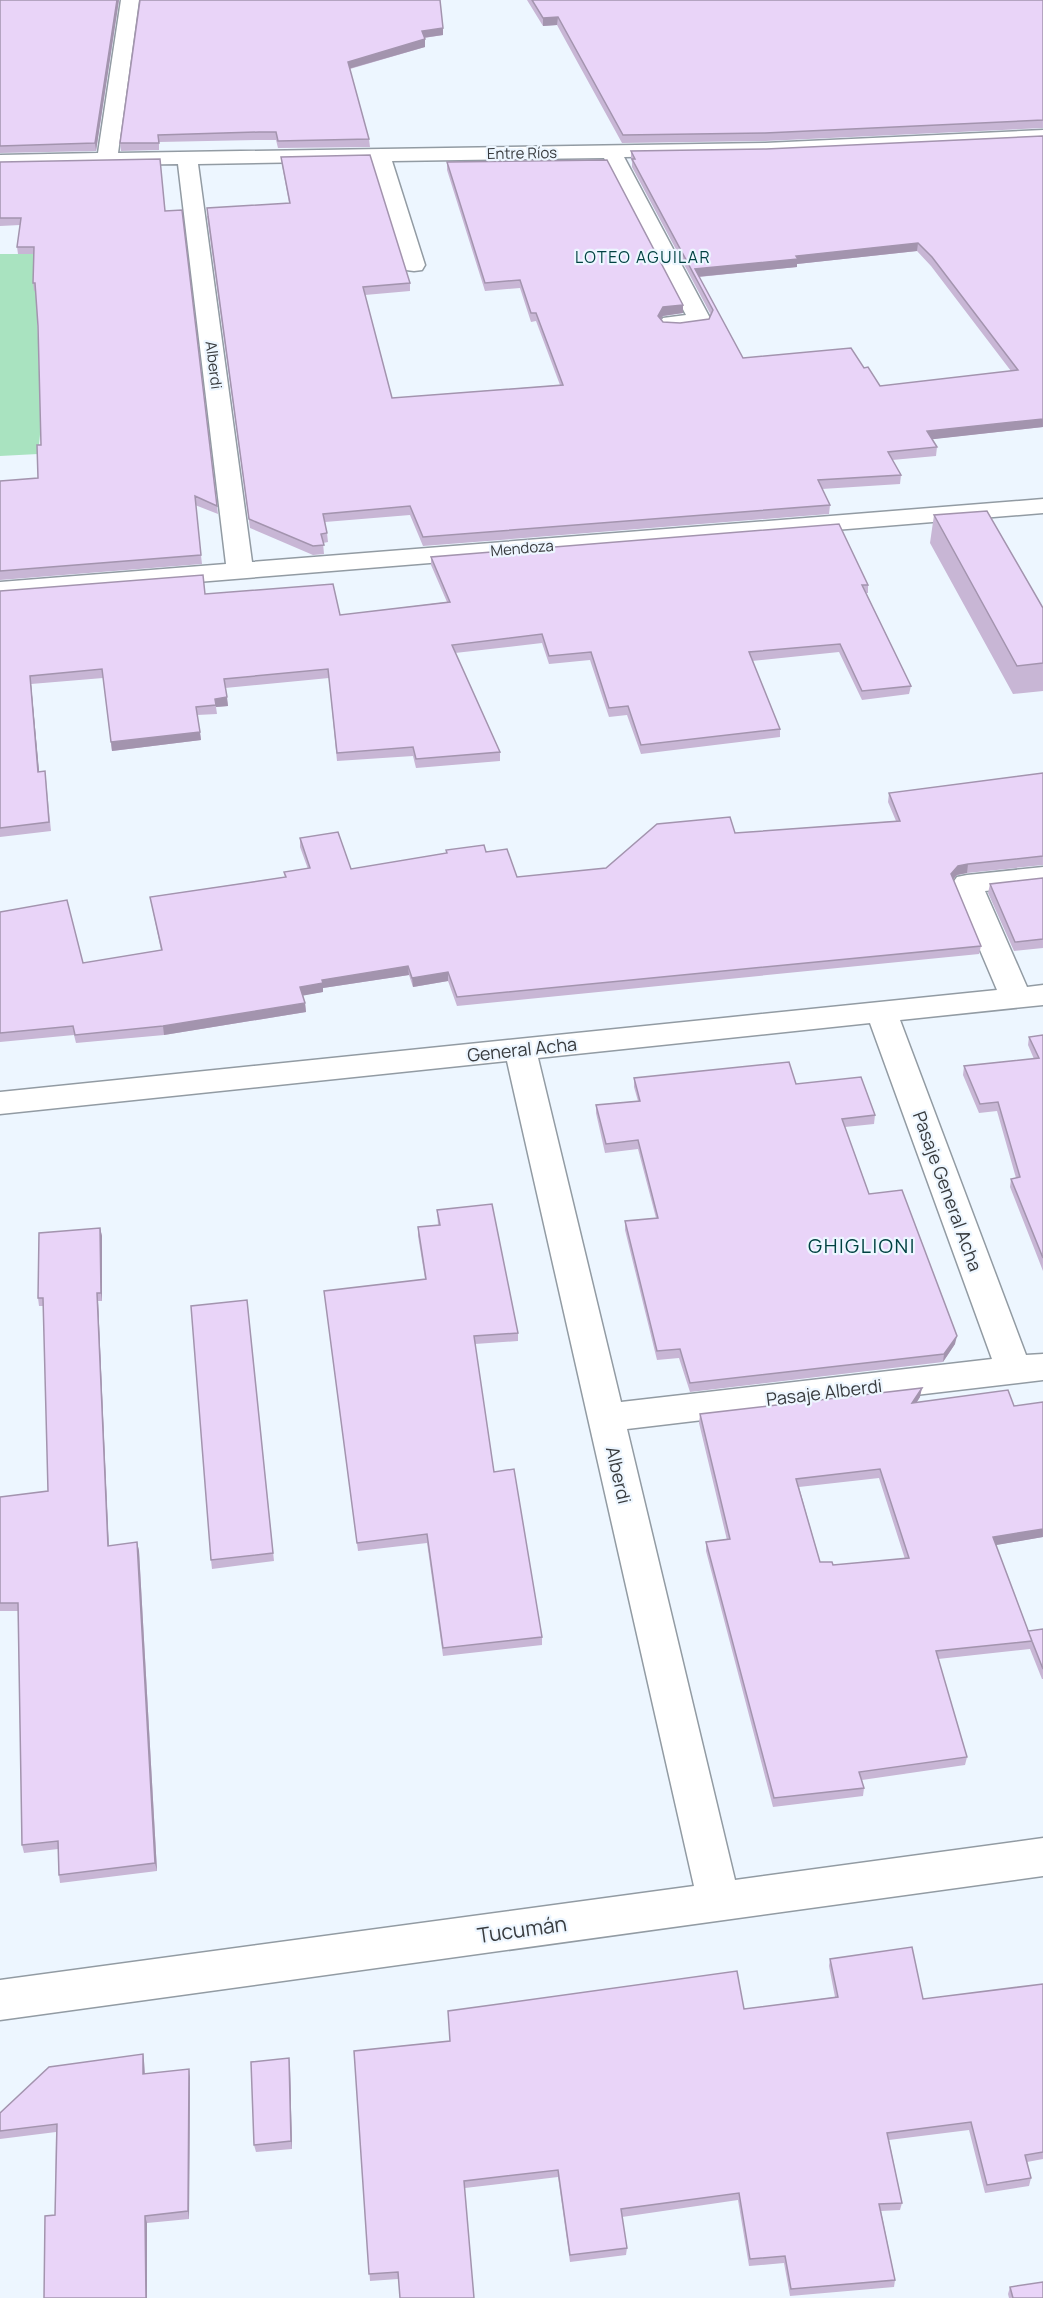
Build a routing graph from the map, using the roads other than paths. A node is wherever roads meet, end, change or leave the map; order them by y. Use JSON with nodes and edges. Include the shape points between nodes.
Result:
{"nodes":[{"id":1,"x":130,"y":0,"type":"edge"},
{"id":2,"x":1043,"y":136,"type":"edge"},
{"id":3,"x":611,"y":151,"type":"junction"},
{"id":4,"x":380,"y":155,"type":"junction"},
{"id":5,"x":188,"y":158,"type":"junction"},
{"id":6,"x":107,"y":160,"type":"junction"},
{"id":7,"x":0,"y":162,"type":"edge"},
{"id":8,"x":414,"y":265,"type":"dead end"},
{"id":9,"x":671,"y":323,"type":"edge"},
{"id":10,"x":1043,"y":506,"type":"edge"},
{"id":11,"x":240,"y":571,"type":"junction"},
{"id":12,"x":0,"y":590,"type":"edge"},
{"id":13,"x":1043,"y":876,"type":"edge"},
{"id":14,"x":1030,"y":996,"type":"edge"},
{"id":15,"x":881,"y":1011,"type":"junction"},
{"id":16,"x":520,"y":1049,"type":"junction"},
{"id":17,"x":0,"y":1103,"type":"edge"},
{"id":18,"x":1029,"y":1369,"type":"edge"},
{"id":19,"x":606,"y":1418,"type":"junction"},
{"id":20,"x":1043,"y":1857,"type":"edge"},
{"id":21,"x":719,"y":1901,"type":"junction"},
{"id":22,"x":0,"y":2000,"type":"edge"}],
"edges":[{"from":1,"to":6,"type":"street"},
{"from":2,"to":3,"type":"street","name":"Entre Ríos"},
{"from":3,"to":4,"type":"street","name":"Entre Ríos"},
{"from":3,"to":9,"type":"street","via":[[700,321]]},
{"from":4,"to":5,"type":"street","name":"Entre Ríos"},
{"from":4,"to":8,"type":"street"},
{"from":5,"to":6,"type":"street","name":"Entre Ríos"},
{"from":5,"to":11,"type":"street","name":"Alberdi"},
{"from":6,"to":7,"type":"street","name":"Entre Ríos"},
{"from":10,"to":11,"type":"street","name":"Mendoza"},
{"from":11,"to":12,"type":"street","name":"Mendoza"},
{"from":13,"to":14,"type":"street","via":[[967,884]]},
{"from":14,"to":15,"type":"street","name":"General Acha"},
{"from":15,"to":16,"type":"street","name":"General Acha"},
{"from":15,"to":18,"type":"street","name":"Pasaje General Acha"},
{"from":16,"to":17,"type":"street","name":"General Acha"},
{"from":16,"to":19,"type":"street","name":"Alberdi"},
{"from":18,"to":19,"type":"street","name":"Pasaje Alberdi"},
{"from":19,"to":21,"type":"street","name":"Alberdi"},
{"from":20,"to":21,"type":"street","name":"Tucumán"},
{"from":21,"to":22,"type":"street","name":"Tucumán"}]}
